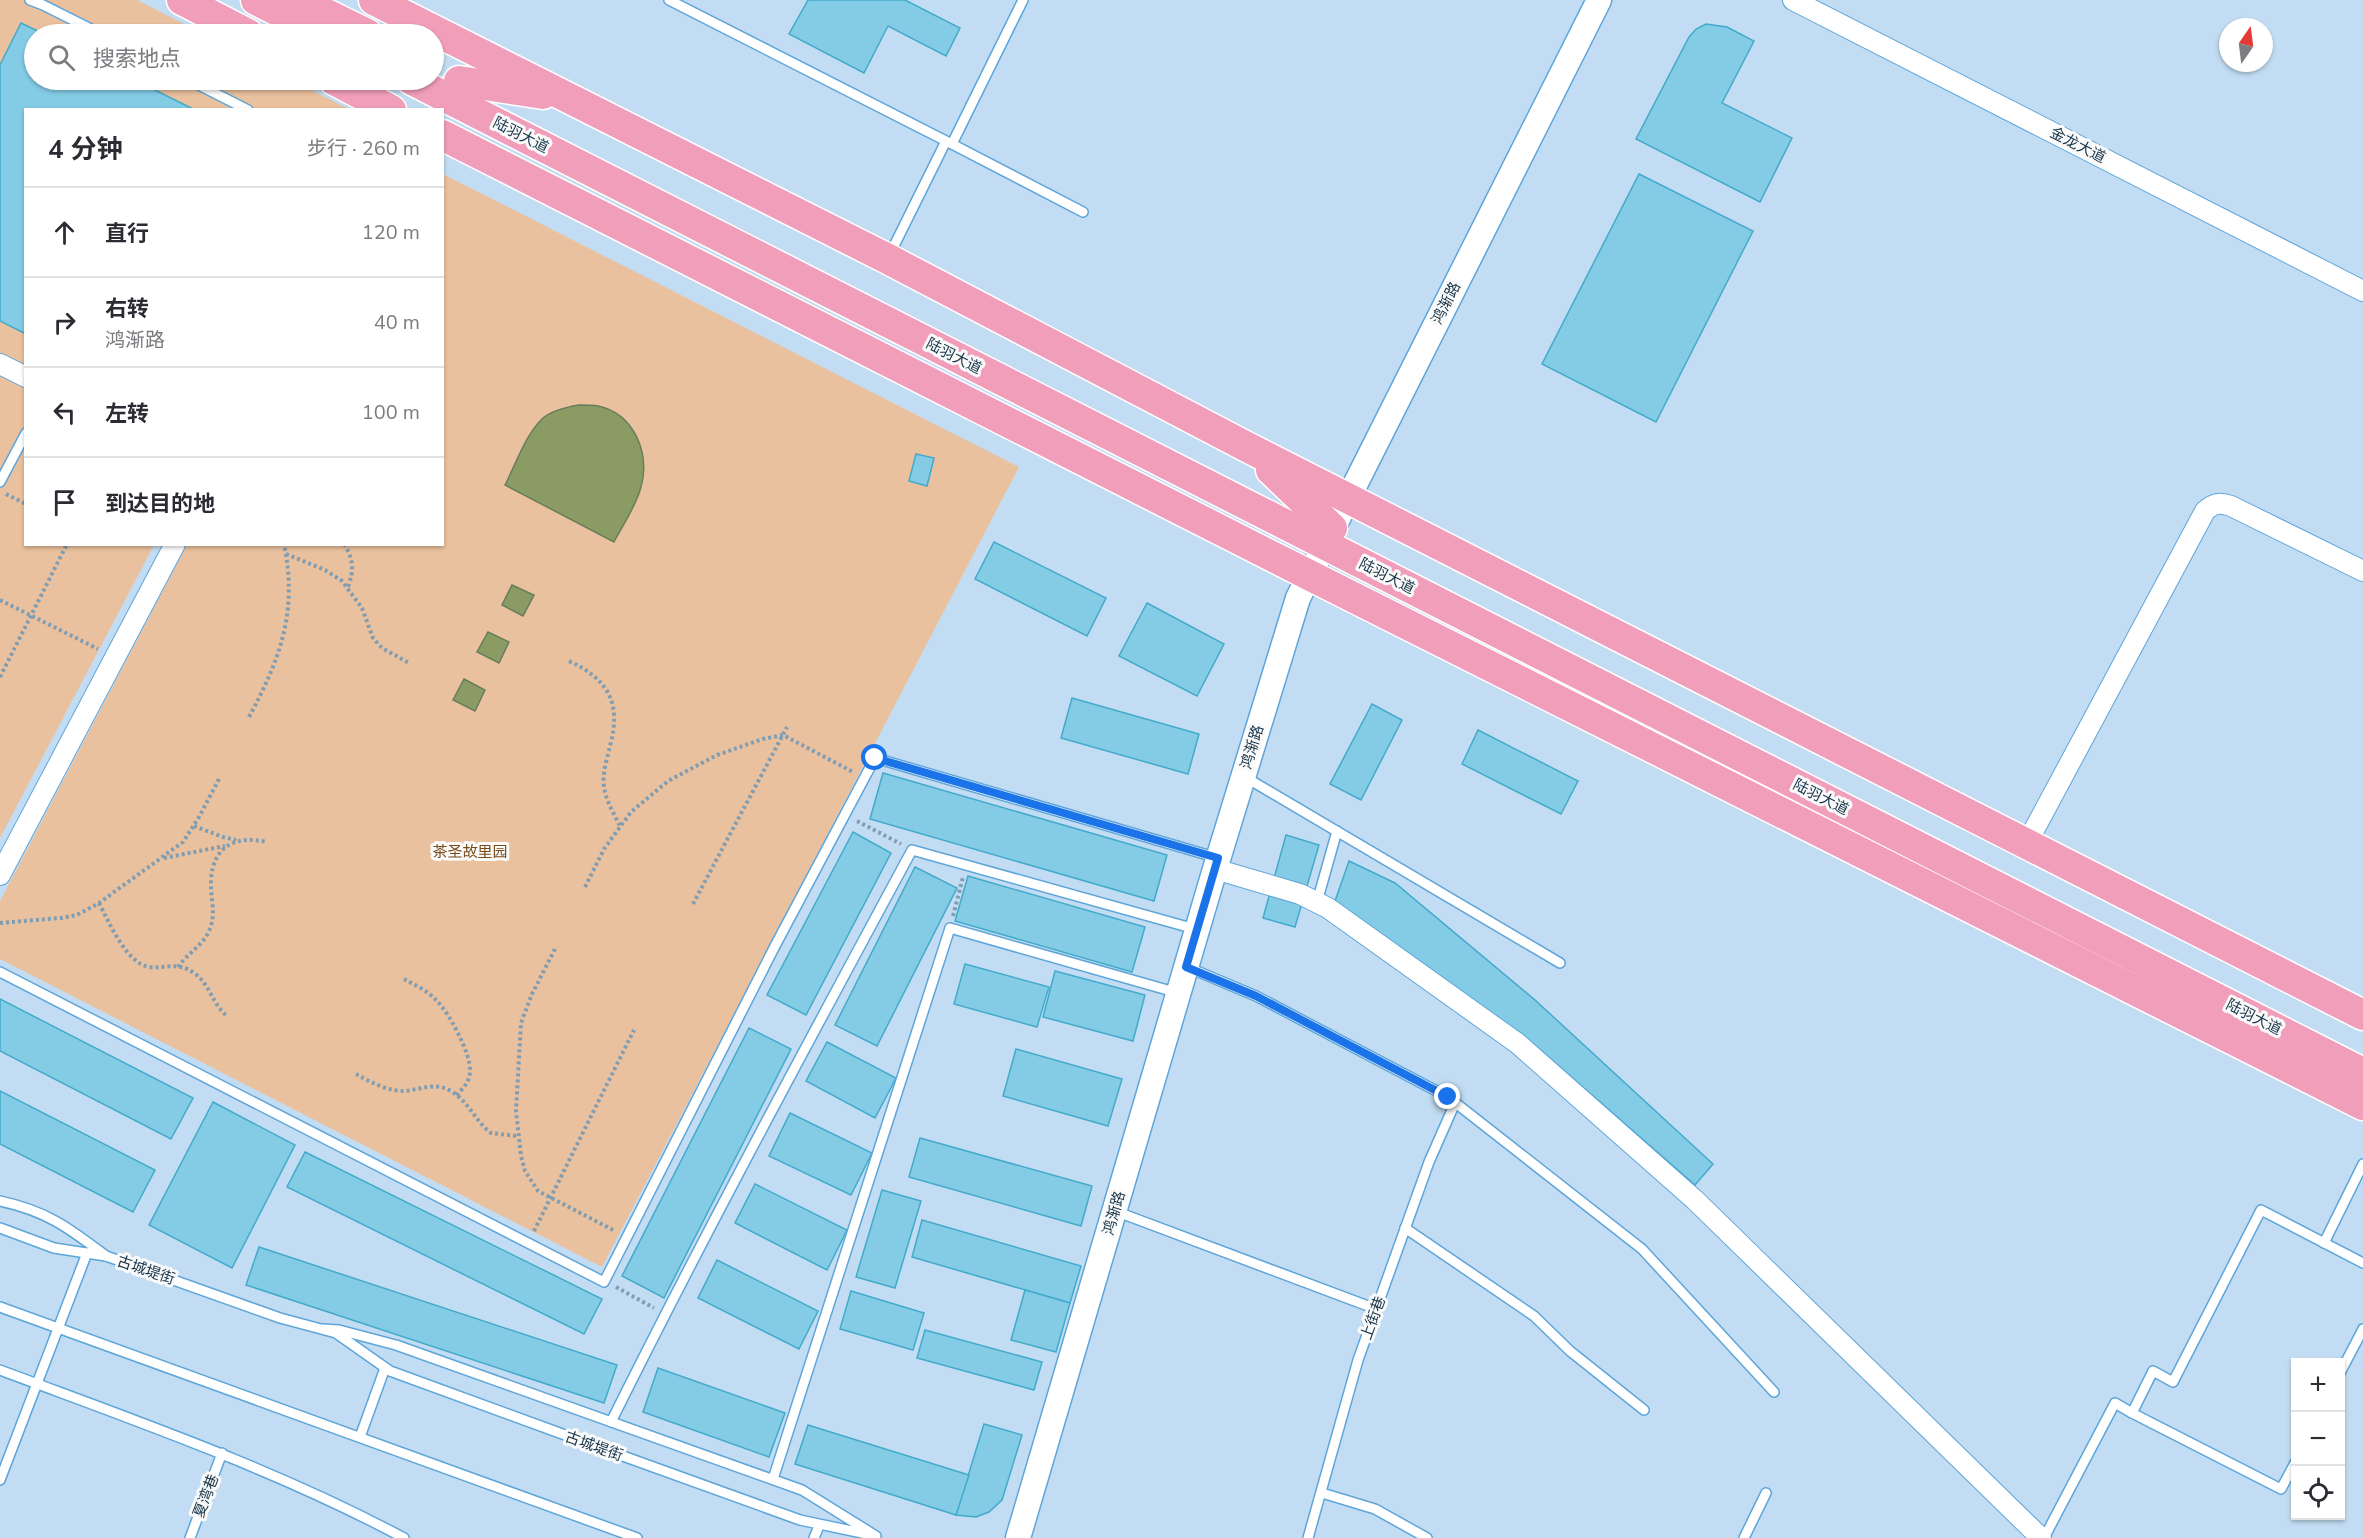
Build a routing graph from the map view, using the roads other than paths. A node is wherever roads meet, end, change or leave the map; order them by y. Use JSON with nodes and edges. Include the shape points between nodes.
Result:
{"nodes":[{"id":1,"x":30,"y":0,"type":"edge"},
{"id":2,"x":182,"y":0,"type":"edge"},
{"id":3,"x":256,"y":0,"type":"edge"},
{"id":4,"x":298,"y":0,"type":"edge"},
{"id":5,"x":374,"y":0,"type":"edge"},
{"id":6,"x":669,"y":0,"type":"edge"},
{"id":7,"x":1023,"y":0,"type":"edge"},
{"id":8,"x":1599,"y":0,"type":"edge"},
{"id":9,"x":1793,"y":0,"type":"edge"},
{"id":10,"x":80,"y":24,"type":"edge"},
{"id":11,"x":229,"y":24,"type":"edge"},
{"id":12,"x":304,"y":24,"type":"edge"},
{"id":13,"x":347,"y":24,"type":"edge"},
{"id":14,"x":422,"y":24,"type":"edge"},
{"id":15,"x":444,"y":35,"type":"edge"},
{"id":16,"x":446,"y":75,"type":"edge"},
{"id":17,"x":209,"y":90,"type":"edge"},
{"id":18,"x":353,"y":90,"type":"edge"},
{"id":19,"x":432,"y":90,"type":"edge"},
{"id":20,"x":570,"y":98,"type":"junction"},
{"id":21,"x":244,"y":108,"type":"edge"},
{"id":22,"x":387,"y":108,"type":"edge"},
{"id":23,"x":444,"y":136,"type":"edge"},
{"id":24,"x":949,"y":142,"type":"junction"},
{"id":25,"x":649,"y":200,"type":"junction"},
{"id":26,"x":1083,"y":212,"type":"dead end"},
{"id":27,"x":888,"y":259,"type":"junction"},
{"id":28,"x":687,"y":260,"type":"junction"},
{"id":29,"x":2363,"y":291,"type":"edge"},
{"id":30,"x":0,"y":364,"type":"edge"},
{"id":31,"x":24,"y":376,"type":"edge"},
{"id":32,"x":24,"y":437,"type":"edge"},
{"id":33,"x":1246,"y":447,"type":"junction"},
{"id":34,"x":0,"y":482,"type":"edge"},
{"id":35,"x":1347,"y":498,"type":"junction"},
{"id":36,"x":1328,"y":536,"type":"junction"},
{"id":37,"x":1237,"y":538,"type":"junction"},
{"id":38,"x":174,"y":546,"type":"edge"},
{"id":39,"x":2363,"y":571,"type":"edge"},
{"id":40,"x":1309,"y":575,"type":"junction"},
{"id":41,"x":1243,"y":776,"type":"junction"},
{"id":42,"x":1337,"y":831,"type":"junction"},
{"id":43,"x":2027,"y":843,"type":"junction"},
{"id":44,"x":1217,"y":864,"type":"junction"},
{"id":45,"x":0,"y":876,"type":"edge"},
{"id":46,"x":1317,"y":902,"type":"junction"},
{"id":47,"x":1198,"y":929,"type":"junction"},
{"id":48,"x":1560,"y":963,"type":"dead end"},
{"id":49,"x":1186,"y":967,"type":"junction"},
{"id":50,"x":0,"y":972,"type":"edge"},
{"id":51,"x":1179,"y":993,"type":"junction"},
{"id":52,"x":2363,"y":1015,"type":"edge"},
{"id":53,"x":2363,"y":1052,"type":"edge"},
{"id":54,"x":2363,"y":1072,"type":"edge"},
{"id":55,"x":1455,"y":1103,"type":"junction"},
{"id":56,"x":2363,"y":1105,"type":"edge"},
{"id":57,"x":2363,"y":1164,"type":"edge"},
{"id":58,"x":0,"y":1201,"type":"edge"},
{"id":59,"x":1114,"y":1211,"type":"junction"},
{"id":60,"x":0,"y":1228,"type":"edge"},
{"id":61,"x":1405,"y":1228,"type":"junction"},
{"id":62,"x":2324,"y":1243,"type":"junction"},
{"id":63,"x":87,"y":1253,"type":"junction"},
{"id":64,"x":106,"y":1256,"type":"junction"},
{"id":65,"x":2363,"y":1263,"type":"edge"},
{"id":66,"x":0,"y":1307,"type":"edge"},
{"id":67,"x":1376,"y":1309,"type":"junction"},
{"id":68,"x":59,"y":1328,"type":"junction"},
{"id":69,"x":323,"y":1329,"type":"junction"},
{"id":70,"x":2363,"y":1329,"type":"edge"},
{"id":71,"x":2345,"y":1363,"type":"edge"},
{"id":72,"x":385,"y":1368,"type":"junction"},
{"id":73,"x":0,"y":1370,"type":"edge"},
{"id":74,"x":38,"y":1384,"type":"junction"},
{"id":75,"x":1774,"y":1392,"type":"dead end"},
{"id":76,"x":1644,"y":1410,"type":"dead end"},
{"id":77,"x":2132,"y":1413,"type":"junction"},
{"id":78,"x":611,"y":1422,"type":"junction"},
{"id":79,"x":360,"y":1437,"type":"junction"},
{"id":80,"x":222,"y":1454,"type":"junction"},
{"id":81,"x":2292,"y":1466,"type":"edge"},
{"id":82,"x":773,"y":1479,"type":"junction"},
{"id":83,"x":0,"y":1480,"type":"edge"},
{"id":84,"x":1322,"y":1493,"type":"junction"},
{"id":85,"x":1766,"y":1493,"type":"dead end"},
{"id":86,"x":819,"y":1526,"type":"junction"},
{"id":87,"x":878,"y":1537,"type":"edge"},
{"id":88,"x":190,"y":1538,"type":"edge"},
{"id":89,"x":404,"y":1538,"type":"edge"},
{"id":90,"x":637,"y":1538,"type":"edge"},
{"id":91,"x":814,"y":1538,"type":"edge"},
{"id":92,"x":1018,"y":1538,"type":"edge"},
{"id":93,"x":1308,"y":1538,"type":"edge"},
{"id":94,"x":1427,"y":1538,"type":"edge"},
{"id":95,"x":1744,"y":1538,"type":"edge"},
{"id":96,"x":2043,"y":1538,"type":"edge"}],
"edges":[{"from":1,"to":10,"type":"lane"},
{"from":2,"to":11,"type":"main road"},
{"from":3,"to":12,"type":"main road"},
{"from":4,"to":13,"type":"main road"},
{"from":5,"to":14,"type":"main road"},
{"from":6,"to":24,"type":"lane"},
{"from":7,"to":24,"type":"lane"},
{"from":8,"to":35,"type":"street","name":"鸿渐路"},
{"from":9,"to":29,"type":"street","name":"金龙大道"},
{"from":15,"to":20,"type":"main road"},
{"from":16,"to":20,"type":"main road"},
{"from":16,"to":36,"type":"main road","name":"陆羽大道"},
{"from":17,"to":21,"type":"lane"},
{"from":18,"to":22,"type":"main road"},
{"from":19,"to":25,"type":"main road","name":"陆羽大道"},
{"from":20,"to":27,"type":"main road"},
{"from":23,"to":28,"type":"main road"},
{"from":24,"to":26,"type":"lane"},
{"from":24,"to":27,"type":"lane"},
{"from":25,"to":28,"type":"main road"},
{"from":25,"to":36,"type":"main road","name":"陆羽大道"},
{"from":27,"to":33,"type":"main road"},
{"from":28,"to":37,"type":"main road"},
{"from":30,"to":31,"type":"street"},
{"from":32,"to":34,"type":"lane"},
{"from":33,"to":35,"type":"main road"},
{"from":33,"to":36,"type":"main road"},
{"from":35,"to":36,"type":"street","name":"鸿渐路"},
{"from":35,"to":43,"type":"main road"},
{"from":36,"to":37,"type":"main road"},
{"from":36,"to":40,"type":"street","name":"鸿渐路"},
{"from":36,"to":53,"type":"main road","name":"陆羽大道"},
{"from":36,"to":54,"type":"main road","name":"陆羽大道"},
{"from":37,"to":40,"type":"main road"},
{"from":38,"to":45,"type":"street"},
{"from":39,"to":43,"type":"street","via":[[2231,506],[2210,506]]},
{"from":40,"to":41,"type":"street","name":"鸿渐路","via":[[1290,621]]},
{"from":40,"to":56,"type":"main road"},
{"from":41,"to":42,"type":"lane"},
{"from":41,"to":44,"type":"street","name":"鸿渐路"},
{"from":42,"to":46,"type":"lane"},
{"from":42,"to":48,"type":"lane"},
{"from":43,"to":52,"type":"main road"},
{"from":44,"to":46,"type":"street"},
{"from":44,"to":47,"type":"street","name":"鸿渐路"},
{"from":44,"to":50,"type":"lane","via":[[875,758],[604,1282]]},
{"from":46,"to":96,"type":"street","via":[[1517,1043],[1695,1200]]},
{"from":47,"to":49,"type":"street","name":"鸿渐路"},
{"from":47,"to":78,"type":"lane","via":[[912,849]]},
{"from":49,"to":51,"type":"street","name":"鸿渐路"},
{"from":49,"to":55,"type":"lane","via":[[1256,996]]},
{"from":51,"to":59,"type":"street","name":"鸿渐路"},
{"from":51,"to":82,"type":"lane","via":[[950,928]]},
{"from":55,"to":61,"type":"lane","name":"上街巷"},
{"from":55,"to":75,"type":"lane","via":[[1642,1249]]},
{"from":57,"to":62,"type":"lane"},
{"from":58,"to":64,"type":"lane","name":"古城堤街","via":[[45,1214]]},
{"from":59,"to":67,"type":"lane"},
{"from":59,"to":92,"type":"street","name":"鸿渐路"},
{"from":60,"to":63,"type":"lane","name":"古城堤街","via":[[54,1248]]},
{"from":61,"to":67,"type":"lane","name":"上街巷"},
{"from":61,"to":76,"type":"lane","via":[[1534,1316],[1570,1351]]},
{"from":62,"to":65,"type":"lane"},
{"from":62,"to":77,"type":"lane","via":[[2260,1210],[2173,1382],[2153,1371]]},
{"from":63,"to":64,"type":"lane","name":"古城堤街"},
{"from":63,"to":68,"type":"lane"},
{"from":64,"to":69,"type":"lane","name":"古城堤街","via":[[280,1318]]},
{"from":66,"to":68,"type":"lane"},
{"from":67,"to":84,"type":"lane","name":"上街巷"},
{"from":68,"to":74,"type":"lane"},
{"from":68,"to":79,"type":"lane"},
{"from":69,"to":72,"type":"lane","name":"古城堤街","via":[[336,1333]]},
{"from":69,"to":78,"type":"lane","name":"古城堤街","via":[[396,1345]]},
{"from":70,"to":71,"type":"lane"},
{"from":72,"to":79,"type":"lane"},
{"from":72,"to":86,"type":"lane","name":"古城堤街"},
{"from":73,"to":74,"type":"lane"},
{"from":74,"to":80,"type":"lane"},
{"from":74,"to":83,"type":"lane"},
{"from":77,"to":81,"type":"lane","via":[[2281,1489]]},
{"from":77,"to":96,"type":"lane","via":[[2115,1403]]},
{"from":78,"to":82,"type":"lane","name":"古城堤街"},
{"from":79,"to":90,"type":"lane"},
{"from":80,"to":88,"type":"lane","name":"夏湾巷"},
{"from":80,"to":89,"type":"lane","via":[[349,1508]]},
{"from":82,"to":87,"type":"lane","name":"古城堤街","via":[[813,1495]]},
{"from":84,"to":93,"type":"lane","name":"上街巷"},
{"from":84,"to":94,"type":"lane","via":[[1375,1509]]},
{"from":85,"to":95,"type":"lane"},
{"from":86,"to":87,"type":"lane","name":"古城堤街"},
{"from":86,"to":91,"type":"lane"}]}
